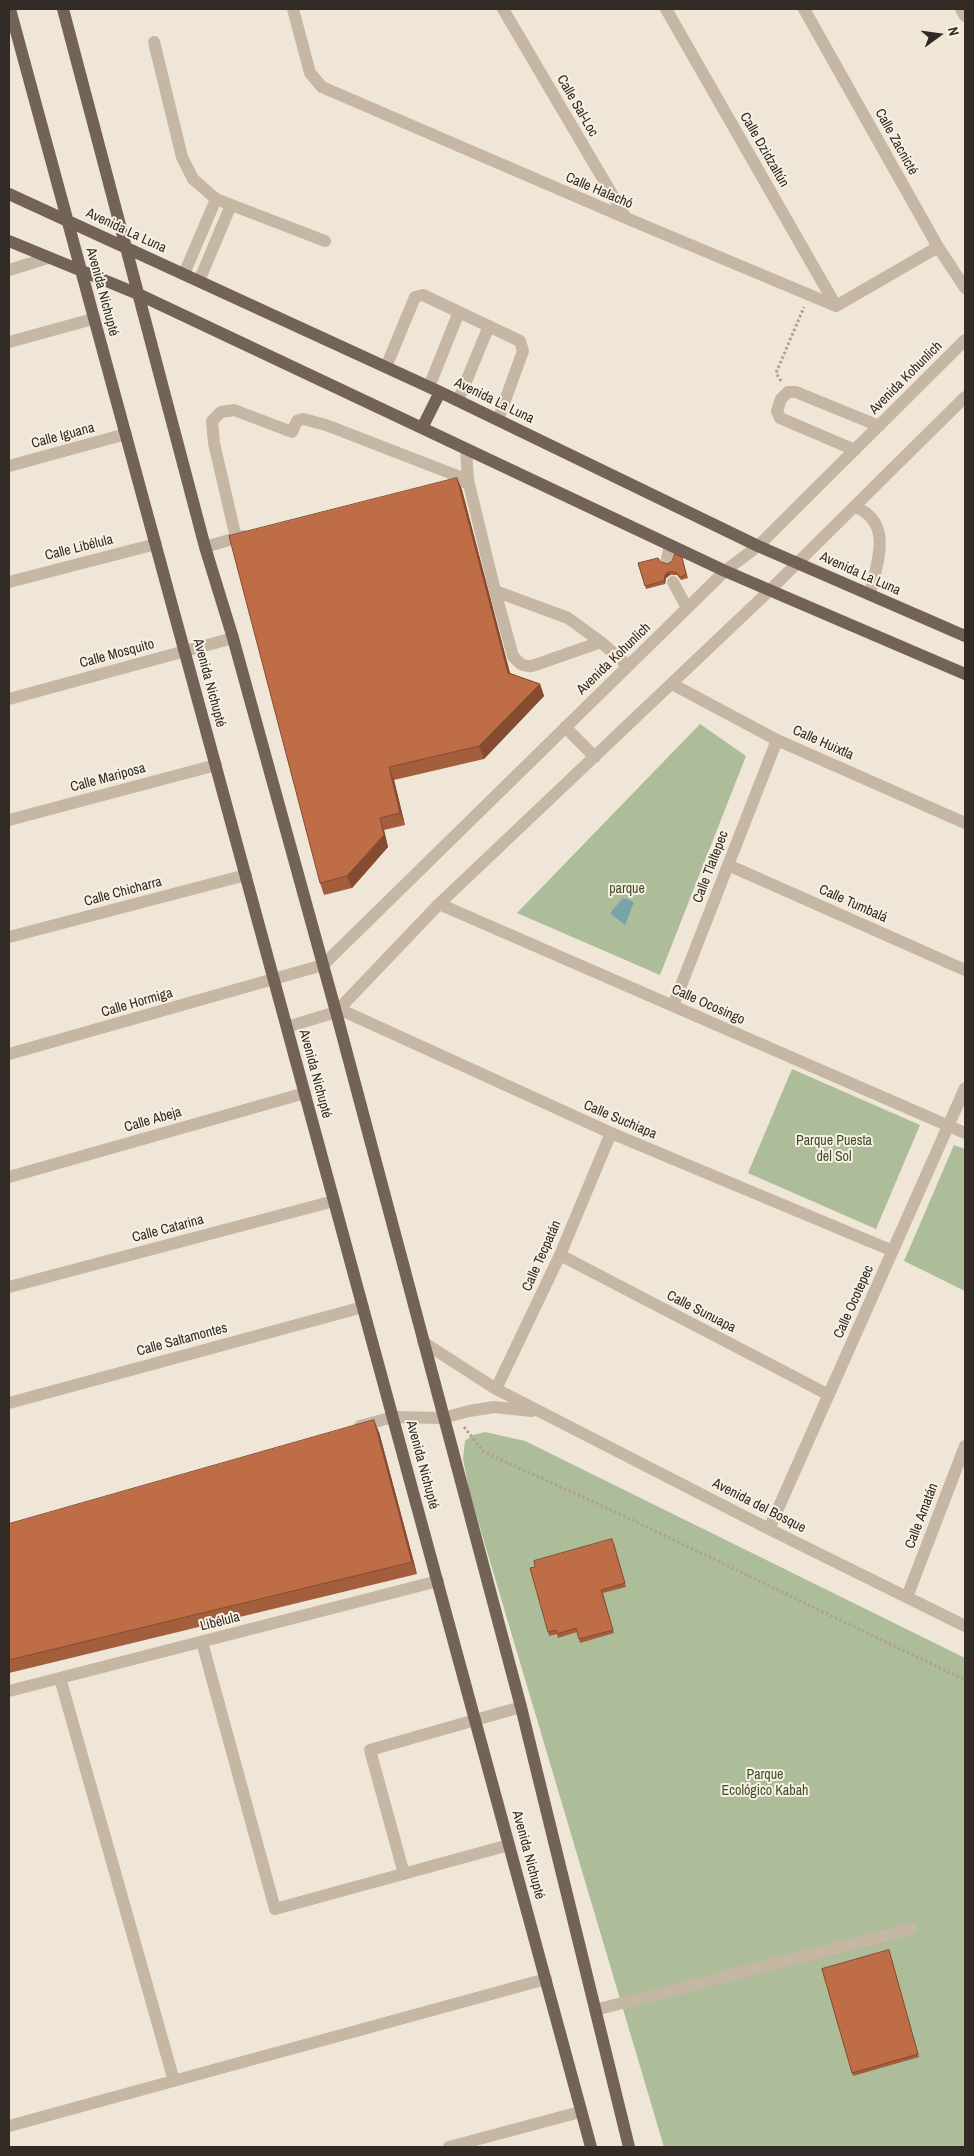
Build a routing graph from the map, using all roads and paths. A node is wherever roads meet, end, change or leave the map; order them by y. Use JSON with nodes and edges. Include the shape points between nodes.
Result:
{"nodes":[{"id":1,"x":10,"y":9,"type":"edge"},
{"id":2,"x":63,"y":9,"type":"edge"},
{"id":3,"x":293,"y":9,"type":"edge"},
{"id":4,"x":503,"y":9,"type":"edge"},
{"id":5,"x":666,"y":9,"type":"edge"},
{"id":6,"x":804,"y":9,"type":"edge"},
{"id":7,"x":961,"y":9,"type":"edge"},
{"id":8,"x":965,"y":16,"type":"edge"},
{"id":9,"x":154,"y":42,"type":"dead end"},
{"id":10,"x":9,"y":194,"type":"edge"},
{"id":11,"x":216,"y":199,"type":"junction"},
{"id":12,"x":231,"y":205,"type":"junction"},
{"id":13,"x":626,"y":218,"type":"junction"},
{"id":14,"x":66,"y":219,"type":"junction"},
{"id":15,"x":9,"y":241,"type":"edge"},
{"id":16,"x":326,"y":241,"type":"dead end"},
{"id":17,"x":125,"y":247,"type":"junction"},
{"id":18,"x":938,"y":247,"type":"junction"},
{"id":19,"x":48,"y":258,"type":"junction"},
{"id":20,"x":9,"y":270,"type":"edge"},
{"id":21,"x":81,"y":272,"type":"junction"},
{"id":22,"x":184,"y":274,"type":"junction"},
{"id":23,"x":199,"y":281,"type":"junction"},
{"id":24,"x":965,"y":288,"type":"edge"},
{"id":25,"x":138,"y":294,"type":"junction"},
{"id":26,"x":809,"y":294,"type":"junction"},
{"id":27,"x":836,"y":306,"type":"junction"},
{"id":28,"x":459,"y":312,"type":"junction"},
{"id":29,"x":94,"y":319,"type":"junction"},
{"id":30,"x":489,"y":326,"type":"junction"},
{"id":31,"x":965,"y":340,"type":"edge"},
{"id":32,"x":9,"y":342,"type":"edge"},
{"id":33,"x":386,"y":367,"type":"junction"},
{"id":34,"x":434,"y":389,"type":"junction"},
{"id":35,"x":788,"y":392,"type":"junction"},
{"id":36,"x":965,"y":398,"type":"edge"},
{"id":37,"x":458,"y":401,"type":"junction"},
{"id":38,"x":498,"y":420,"type":"junction"},
{"id":39,"x":879,"y":426,"type":"junction"},
{"id":40,"x":422,"y":428,"type":"junction"},
{"id":41,"x":126,"y":434,"type":"junction"},
{"id":42,"x":466,"y":449,"type":"junction"},
{"id":43,"x":854,"y":450,"type":"junction"},
{"id":44,"x":9,"y":466,"type":"edge"},
{"id":45,"x":468,"y":480,"type":"junction"},
{"id":46,"x":451,"y":484,"type":"edge"},
{"id":47,"x":855,"y":507,"type":"junction"},
{"id":48,"x":256,"y":533,"type":"edge"},
{"id":49,"x":236,"y":538,"type":"junction"},
{"id":50,"x":156,"y":544,"type":"junction"},
{"id":51,"x":670,"y":545,"type":"junction"},
{"id":52,"x":758,"y":546,"type":"junction"},
{"id":53,"x":205,"y":547,"type":"junction"},
{"id":54,"x":667,"y":559,"type":"dead end"},
{"id":55,"x":798,"y":563,"type":"junction"},
{"id":56,"x":725,"y":571,"type":"junction"},
{"id":57,"x":9,"y":582,"type":"edge"},
{"id":58,"x":673,"y":582,"type":"dead end"},
{"id":59,"x":769,"y":590,"type":"junction"},
{"id":60,"x":495,"y":591,"type":"junction"},
{"id":61,"x":870,"y":594,"type":"junction"},
{"id":62,"x":687,"y":608,"type":"junction"},
{"id":63,"x":965,"y":636,"type":"edge"},
{"id":64,"x":233,"y":638,"type":"junction"},
{"id":65,"x":601,"y":642,"type":"junction"},
{"id":66,"x":185,"y":652,"type":"junction"},
{"id":67,"x":628,"y":666,"type":"junction"},
{"id":68,"x":965,"y":674,"type":"edge"},
{"id":69,"x":672,"y":684,"type":"junction"},
{"id":70,"x":9,"y":699,"type":"edge"},
{"id":71,"x":566,"y":727,"type":"junction"},
{"id":72,"x":777,"y":740,"type":"junction"},
{"id":73,"x":595,"y":757,"type":"junction"},
{"id":74,"x":216,"y":765,"type":"junction"},
{"id":75,"x":9,"y":820,"type":"edge"},
{"id":76,"x":965,"y":823,"type":"edge"},
{"id":77,"x":728,"y":864,"type":"junction"},
{"id":78,"x":246,"y":875,"type":"junction"},
{"id":79,"x":439,"y":904,"type":"junction"},
{"id":80,"x":9,"y":937,"type":"edge"},
{"id":81,"x":323,"y":965,"type":"junction"},
{"id":82,"x":965,"y":970,"type":"edge"},
{"id":83,"x":274,"y":980,"type":"junction"},
{"id":84,"x":673,"y":1006,"type":"junction"},
{"id":85,"x":338,"y":1010,"type":"junction"},
{"id":86,"x":287,"y":1027,"type":"junction"},
{"id":87,"x":9,"y":1054,"type":"edge"},
{"id":88,"x":965,"y":1088,"type":"edge"},
{"id":89,"x":305,"y":1093,"type":"junction"},
{"id":90,"x":948,"y":1126,"type":"junction"},
{"id":91,"x":965,"y":1133,"type":"edge"},
{"id":92,"x":611,"y":1134,"type":"junction"},
{"id":93,"x":9,"y":1177,"type":"edge"},
{"id":94,"x":334,"y":1201,"type":"junction"},
{"id":95,"x":893,"y":1251,"type":"junction"},
{"id":96,"x":560,"y":1255,"type":"junction"},
{"id":97,"x":9,"y":1287,"type":"edge"},
{"id":98,"x":363,"y":1307,"type":"junction"},
{"id":99,"x":423,"y":1342,"type":"junction"},
{"id":100,"x":496,"y":1389,"type":"junction"},
{"id":101,"x":829,"y":1395,"type":"junction"},
{"id":102,"x":9,"y":1403,"type":"edge"},
{"id":103,"x":540,"y":1411,"type":"junction"},
{"id":104,"x":393,"y":1417,"type":"junction"},
{"id":105,"x":449,"y":1417,"type":"junction"},
{"id":106,"x":345,"y":1431,"type":"edge"},
{"id":107,"x":965,"y":1446,"type":"edge"},
{"id":108,"x":769,"y":1529,"type":"junction"},
{"id":109,"x":438,"y":1582,"type":"junction"},
{"id":110,"x":908,"y":1597,"type":"junction"},
{"id":111,"x":965,"y":1626,"type":"edge"},
{"id":112,"x":202,"y":1642,"type":"junction"},
{"id":113,"x":60,"y":1678,"type":"junction"},
{"id":114,"x":965,"y":1680,"type":"edge"},
{"id":115,"x":9,"y":1691,"type":"edge"},
{"id":116,"x":521,"y":1707,"type":"junction"},
{"id":117,"x":475,"y":1719,"type":"junction"},
{"id":118,"x":510,"y":1845,"type":"junction"},
{"id":119,"x":404,"y":1874,"type":"junction"},
{"id":120,"x":911,"y":1929,"type":"dead end"},
{"id":121,"x":546,"y":1978,"type":"junction"},
{"id":122,"x":595,"y":2010,"type":"junction"},
{"id":123,"x":174,"y":2081,"type":"junction"},
{"id":124,"x":580,"y":2112,"type":"junction"},
{"id":125,"x":9,"y":2126,"type":"edge"},
{"id":126,"x":449,"y":2147,"type":"edge"},
{"id":127,"x":591,"y":2147,"type":"edge"},
{"id":128,"x":629,"y":2147,"type":"edge"}],
"edges":[{"from":1,"to":14,"type":"main road","name":"Avenida Nichupté"},
{"from":2,"to":17,"type":"main road","name":"Avenida Nichupté"},
{"from":3,"to":13,"type":"street","name":"Calle Halachó","via":[[310,73],[322,87]]},
{"from":4,"to":13,"type":"street","name":"Calle Sal-Loc"},
{"from":5,"to":27,"type":"street","name":"Calle Dzidzaltún"},
{"from":6,"to":18,"type":"street","name":"Calle Zacnicté"},
{"from":7,"to":8,"type":"street"},
{"from":9,"to":11,"type":"street","via":[[182,157],[193,179]]},
{"from":10,"to":14,"type":"main road","name":"Avenida La Luna"},
{"from":11,"to":12,"type":"street"},
{"from":11,"to":22,"type":"street"},
{"from":12,"to":16,"type":"street"},
{"from":12,"to":23,"type":"street"},
{"from":13,"to":26,"type":"street","name":"Calle Halachó"},
{"from":14,"to":17,"type":"main road","name":"Avenida La Luna"},
{"from":14,"to":21,"type":"main road","name":"Avenida Nichupté"},
{"from":15,"to":19,"type":"main road"},
{"from":17,"to":22,"type":"main road","name":"Avenida La Luna"},
{"from":17,"to":25,"type":"main road","name":"Avenida Nichupté"},
{"from":18,"to":24,"type":"street","name":"Calle Zacnicté"},
{"from":18,"to":27,"type":"street"},
{"from":19,"to":20,"type":"street"},
{"from":19,"to":21,"type":"main road"},
{"from":21,"to":25,"type":"main road"},
{"from":21,"to":29,"type":"main road","name":"Avenida Nichupté"},
{"from":22,"to":23,"type":"main road","name":"Avenida La Luna"},
{"from":23,"to":33,"type":"main road","name":"Avenida La Luna"},
{"from":25,"to":40,"type":"main road"},
{"from":25,"to":53,"type":"main road","name":"Avenida Nichupté"},
{"from":26,"to":27,"type":"street","name":"Calle Halachó"},
{"from":26,"to":35,"type":"path","via":[[776,373]]},
{"from":28,"to":30,"type":"street"},
{"from":28,"to":33,"type":"street","via":[[423,295],[415,297]]},
{"from":28,"to":34,"type":"street"},
{"from":29,"to":32,"type":"street"},
{"from":29,"to":41,"type":"main road","name":"Avenida Nichupté"},
{"from":30,"to":37,"type":"street"},
{"from":30,"to":38,"type":"street","via":[[520,341],[523,346]]},
{"from":31,"to":39,"type":"street","name":"Avenida Kohunlich"},
{"from":33,"to":34,"type":"main road","name":"Avenida La Luna"},
{"from":34,"to":37,"type":"main road","name":"Avenida La Luna"},
{"from":34,"to":40,"type":"main road"},
{"from":35,"to":39,"type":"street","via":[[796,392]]},
{"from":35,"to":43,"type":"street","via":[[781,399],[777,411],[780,418]]},
{"from":36,"to":47,"type":"street"},
{"from":37,"to":38,"type":"main road","name":"Avenida La Luna"},
{"from":38,"to":52,"type":"main road","name":"Avenida La Luna"},
{"from":39,"to":43,"type":"street","name":"Avenida Kohunlich"},
{"from":40,"to":42,"type":"main road"},
{"from":41,"to":44,"type":"street","name":"Calle Iguana"},
{"from":41,"to":50,"type":"main road","name":"Avenida Nichupté"},
{"from":42,"to":45,"type":"street"},
{"from":42,"to":51,"type":"main road"},
{"from":43,"to":52,"type":"street","name":"Avenida Kohunlich"},
{"from":45,"to":46,"type":"street"},
{"from":45,"to":49,"type":"street","via":[[303,419],[297,421],[292,432],[234,410],[221,412],[212,421],[214,443]]},
{"from":45,"to":60,"type":"street"},
{"from":47,"to":55,"type":"street"},
{"from":47,"to":61,"type":"street","via":[[875,519],[880,539]]},
{"from":48,"to":49,"type":"street"},
{"from":49,"to":53,"type":"street"},
{"from":50,"to":57,"type":"street","name":"Calle Libélula"},
{"from":50,"to":66,"type":"main road","name":"Avenida Nichupté"},
{"from":51,"to":54,"type":"street"},
{"from":51,"to":56,"type":"main road"},
{"from":52,"to":55,"type":"main road","name":"Avenida La Luna"},
{"from":52,"to":56,"type":"street","name":"Avenida Kohunlich"},
{"from":53,"to":64,"type":"main road","name":"Avenida Nichupté"},
{"from":55,"to":59,"type":"street"},
{"from":55,"to":61,"type":"main road","name":"Avenida La Luna"},
{"from":56,"to":59,"type":"main road"},
{"from":56,"to":62,"type":"street","name":"Avenida Kohunlich"},
{"from":58,"to":62,"type":"street"},
{"from":59,"to":68,"type":"main road"},
{"from":59,"to":69,"type":"street"},
{"from":60,"to":65,"type":"street","via":[[568,618]]},
{"from":60,"to":65,"type":"street","via":[[513,656],[525,666]]},
{"from":61,"to":63,"type":"main road","name":"Avenida La Luna"},
{"from":62,"to":67,"type":"street","name":"Avenida Kohunlich"},
{"from":64,"to":66,"type":"street","name":"Calle Mosquito"},
{"from":64,"to":81,"type":"main road","name":"Avenida Nichupté"},
{"from":65,"to":67,"type":"street"},
{"from":66,"to":70,"type":"street","name":"Calle Mosquito"},
{"from":66,"to":74,"type":"main road","name":"Avenida Nichupté"},
{"from":67,"to":71,"type":"street","name":"Avenida Kohunlich"},
{"from":69,"to":72,"type":"street","name":"Calle Huixtla"},
{"from":69,"to":73,"type":"street"},
{"from":71,"to":73,"type":"street"},
{"from":71,"to":81,"type":"street","name":"Avenida Kohunlich"},
{"from":72,"to":76,"type":"street","name":"Calle Huixtla"},
{"from":72,"to":77,"type":"street","name":"Calle Tlaltepec"},
{"from":73,"to":79,"type":"street"},
{"from":74,"to":75,"type":"street","name":"Calle Mariposa"},
{"from":74,"to":78,"type":"main road","name":"Avenida Nichupté"},
{"from":77,"to":82,"type":"street","name":"Calle Tumbalá"},
{"from":77,"to":84,"type":"street","name":"Calle Tlaltepec"},
{"from":78,"to":80,"type":"street","name":"Calle Chicharra"},
{"from":78,"to":83,"type":"main road","name":"Avenida Nichupté"},
{"from":79,"to":84,"type":"street","name":"Calle Ocosingo"},
{"from":79,"to":85,"type":"street"},
{"from":81,"to":83,"type":"street","name":"Avenida Kohunlich"},
{"from":81,"to":85,"type":"main road","name":"Avenida Nichupté"},
{"from":83,"to":86,"type":"main road","name":"Avenida Nichupté"},
{"from":83,"to":87,"type":"street","name":"Calle Hormiga"},
{"from":84,"to":90,"type":"street","name":"Calle Ocosingo"},
{"from":85,"to":86,"type":"street"},
{"from":85,"to":92,"type":"street","name":"Calle Suchiapa"},
{"from":85,"to":99,"type":"main road","name":"Avenida Nichupté"},
{"from":86,"to":89,"type":"main road","name":"Avenida Nichupté"},
{"from":88,"to":90,"type":"street","name":"Calle Ocotepec"},
{"from":89,"to":93,"type":"street","name":"Calle Abeja"},
{"from":89,"to":94,"type":"main road","name":"Avenida Nichupté"},
{"from":90,"to":91,"type":"street","name":"Calle Ocosingo"},
{"from":90,"to":95,"type":"street","name":"Calle Ocotepec"},
{"from":92,"to":95,"type":"street","name":"Calle Suchiapa"},
{"from":92,"to":96,"type":"street","name":"Calle Tecpatán"},
{"from":94,"to":97,"type":"street","name":"Calle Catarina"},
{"from":94,"to":98,"type":"main road","name":"Avenida Nichupté"},
{"from":95,"to":101,"type":"street","name":"Calle Ocotepec"},
{"from":96,"to":100,"type":"street","name":"Calle Tecpatán"},
{"from":96,"to":101,"type":"street","name":"Calle Sunuapa"},
{"from":98,"to":102,"type":"street","name":"Calle Saltamontes"},
{"from":98,"to":104,"type":"main road","name":"Avenida Nichupté"},
{"from":99,"to":100,"type":"street","name":"Avenida del Bosque"},
{"from":99,"to":105,"type":"main road","name":"Avenida Nichupté"},
{"from":100,"to":103,"type":"street","name":"Avenida del Bosque"},
{"from":101,"to":108,"type":"street","name":"Calle Ocotepec"},
{"from":103,"to":105,"type":"street","name":"Avenida del Bosque","via":[[494,1407]]},
{"from":103,"to":108,"type":"street","name":"Avenida del Bosque"},
{"from":104,"to":105,"type":"street","name":"Avenida del Bosque"},
{"from":104,"to":106,"type":"street","name":"Avenida del Bosque"},
{"from":104,"to":109,"type":"main road","name":"Avenida Nichupté"},
{"from":105,"to":114,"type":"path","via":[[484,1452]]},
{"from":105,"to":116,"type":"main road","name":"Avenida Nichupté"},
{"from":107,"to":110,"type":"street","name":"Calle Amatán"},
{"from":108,"to":110,"type":"street","name":"Avenida del Bosque"},
{"from":109,"to":112,"type":"street","name":"Libélula"},
{"from":109,"to":117,"type":"main road","name":"Avenida Nichupté"},
{"from":110,"to":111,"type":"street","name":"Avenida del Bosque"},
{"from":112,"to":113,"type":"street","name":"Libélula"},
{"from":112,"to":119,"type":"street","via":[[275,1909]]},
{"from":113,"to":115,"type":"street","name":"Libélula"},
{"from":113,"to":123,"type":"street"},
{"from":116,"to":117,"type":"street"},
{"from":116,"to":122,"type":"main road","name":"Avenida Nichupté"},
{"from":117,"to":118,"type":"main road","name":"Avenida Nichupté"},
{"from":117,"to":119,"type":"street","via":[[370,1750]]},
{"from":118,"to":119,"type":"street"},
{"from":118,"to":121,"type":"main road","name":"Avenida Nichupté"},
{"from":120,"to":122,"type":"street"},
{"from":121,"to":123,"type":"street"},
{"from":121,"to":124,"type":"main road","name":"Avenida Nichupté"},
{"from":122,"to":128,"type":"main road","name":"Avenida Nichupté"},
{"from":123,"to":125,"type":"street"},
{"from":124,"to":126,"type":"street"},
{"from":124,"to":127,"type":"main road","name":"Avenida Nichupté"}]}
